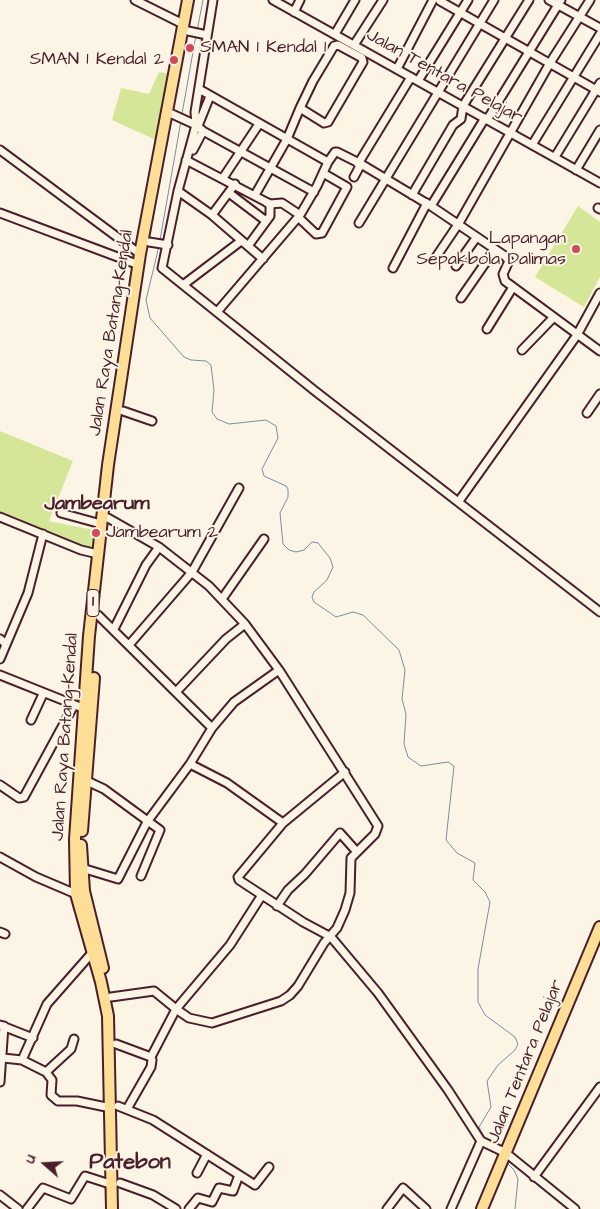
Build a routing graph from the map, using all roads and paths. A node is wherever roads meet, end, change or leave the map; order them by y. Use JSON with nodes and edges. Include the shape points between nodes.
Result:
{"nodes":[{"id":1,"x":134,"y":0,"type":"edge"},
{"id":2,"x":188,"y":0,"type":"edge"},
{"id":3,"x":194,"y":0,"type":"edge"},
{"id":4,"x":214,"y":0,"type":"edge"},
{"id":5,"x":273,"y":0,"type":"edge"},
{"id":6,"x":300,"y":0,"type":"edge"},
{"id":7,"x":355,"y":0,"type":"edge"},
{"id":8,"x":383,"y":0,"type":"edge"},
{"id":9,"x":437,"y":0,"type":"edge"},
{"id":10,"x":468,"y":0,"type":"edge"},
{"id":11,"x":494,"y":0,"type":"edge"},
{"id":12,"x":529,"y":0,"type":"edge"},
{"id":13,"x":549,"y":0,"type":"edge"},
{"id":14,"x":590,"y":0,"type":"edge"},
{"id":15,"x":559,"y":3,"type":"edge"},
{"id":16,"x":294,"y":12,"type":"junction"},
{"id":17,"x":460,"y":14,"type":"junction"},
{"id":18,"x":580,"y":17,"type":"junction"},
{"id":19,"x":479,"y":25,"type":"junction"},
{"id":20,"x":600,"y":28,"type":"edge"},
{"id":21,"x":189,"y":29,"type":"junction"},
{"id":22,"x":335,"y":34,"type":"junction"},
{"id":23,"x":600,"y":34,"type":"edge"},
{"id":24,"x":205,"y":35,"type":"junction"},
{"id":25,"x":506,"y":38,"type":"junction"},
{"id":26,"x":354,"y":45,"type":"junction"},
{"id":27,"x":529,"y":52,"type":"junction"},
{"id":28,"x":550,"y":62,"type":"junction"},
{"id":29,"x":397,"y":69,"type":"junction"},
{"id":30,"x":411,"y":77,"type":"junction"},
{"id":31,"x":574,"y":77,"type":"junction"},
{"id":32,"x":418,"y":80,"type":"junction"},
{"id":33,"x":599,"y":88,"type":"edge"},
{"id":34,"x":199,"y":89,"type":"junction"},
{"id":35,"x":439,"y":92,"type":"junction"},
{"id":36,"x":210,"y":96,"type":"junction"},
{"id":37,"x":464,"y":106,"type":"junction"},
{"id":38,"x":300,"y":108,"type":"junction"},
{"id":39,"x":176,"y":116,"type":"junction"},
{"id":40,"x":486,"y":119,"type":"junction"},
{"id":41,"x":259,"y":124,"type":"junction"},
{"id":42,"x":196,"y":126,"type":"junction"},
{"id":43,"x":600,"y":130,"type":"edge"},
{"id":44,"x":509,"y":132,"type":"junction"},
{"id":45,"x":286,"y":139,"type":"junction"},
{"id":46,"x":532,"y":145,"type":"junction"},
{"id":47,"x":0,"y":150,"type":"edge"},
{"id":48,"x":240,"y":151,"type":"junction"},
{"id":49,"x":555,"y":158,"type":"junction"},
{"id":50,"x":187,"y":159,"type":"junction"},
{"id":51,"x":328,"y":162,"type":"junction"},
{"id":52,"x":360,"y":164,"type":"junction"},
{"id":53,"x":271,"y":168,"type":"junction"},
{"id":54,"x":576,"y":170,"type":"junction"},
{"id":55,"x":323,"y":173,"type":"junction"},
{"id":56,"x":354,"y":177,"type":"dead end"},
{"id":57,"x":223,"y":178,"type":"junction"},
{"id":58,"x":385,"y":178,"type":"junction"},
{"id":59,"x":599,"y":180,"type":"edge"},
{"id":60,"x":234,"y":184,"type":"junction"},
{"id":61,"x":178,"y":191,"type":"junction"},
{"id":62,"x":314,"y":192,"type":"junction"},
{"id":63,"x":229,"y":193,"type":"junction"},
{"id":64,"x":412,"y":194,"type":"junction"},
{"id":65,"x":255,"y":195,"type":"junction"},
{"id":66,"x":270,"y":204,"type":"junction"},
{"id":67,"x":429,"y":205,"type":"junction"},
{"id":68,"x":0,"y":213,"type":"edge"},
{"id":69,"x":212,"y":216,"type":"junction"},
{"id":70,"x":299,"y":216,"type":"junction"},
{"id":71,"x":266,"y":221,"type":"junction"},
{"id":72,"x":359,"y":223,"type":"dead end"},
{"id":73,"x":459,"y":223,"type":"junction"},
{"id":74,"x":476,"y":238,"type":"junction"},
{"id":75,"x":241,"y":241,"type":"junction"},
{"id":76,"x":153,"y":243,"type":"junction"},
{"id":77,"x":167,"y":245,"type":"junction"},
{"id":78,"x":248,"y":246,"type":"junction"},
{"id":79,"x":495,"y":249,"type":"junction"},
{"id":80,"x":140,"y":254,"type":"junction"},
{"id":81,"x":263,"y":259,"type":"junction"},
{"id":82,"x":434,"y":260,"type":"dead end"},
{"id":83,"x":138,"y":265,"type":"junction"},
{"id":84,"x":456,"y":266,"type":"dead end"},
{"id":85,"x":392,"y":268,"type":"dead end"},
{"id":86,"x":183,"y":286,"type":"junction"},
{"id":87,"x":513,"y":287,"type":"junction"},
{"id":88,"x":600,"y":293,"type":"edge"},
{"id":89,"x":461,"y":298,"type":"dead end"},
{"id":90,"x":217,"y":312,"type":"junction"},
{"id":91,"x":553,"y":318,"type":"junction"},
{"id":92,"x":487,"y":329,"type":"dead end"},
{"id":93,"x":576,"y":335,"type":"junction"},
{"id":94,"x":522,"y":350,"type":"dead end"},
{"id":95,"x":600,"y":351,"type":"edge"},
{"id":96,"x":600,"y":394,"type":"edge"},
{"id":97,"x":123,"y":411,"type":"junction"},
{"id":98,"x":588,"y":413,"type":"dead end"},
{"id":99,"x":152,"y":421,"type":"dead end"},
{"id":100,"x":239,"y":488,"type":"dead end"},
{"id":101,"x":459,"y":501,"type":"junction"},
{"id":102,"x":61,"y":513,"type":"dead end"},
{"id":103,"x":0,"y":517,"type":"edge"},
{"id":104,"x":105,"y":521,"type":"junction"},
{"id":105,"x":43,"y":534,"type":"junction"},
{"id":106,"x":264,"y":539,"type":"dead end"},
{"id":107,"x":160,"y":547,"type":"junction"},
{"id":108,"x":98,"y":554,"type":"junction"},
{"id":109,"x":192,"y":572,"type":"junction"},
{"id":110,"x":222,"y":599,"type":"junction"},
{"id":111,"x":600,"y":612,"type":"edge"},
{"id":112,"x":98,"y":615,"type":"junction"},
{"id":113,"x":245,"y":624,"type":"junction"},
{"id":114,"x":114,"y":629,"type":"junction"},
{"id":115,"x":3,"y":642,"type":"edge"},
{"id":116,"x":129,"y":645,"type":"junction"},
{"id":117,"x":0,"y":659,"type":"edge"},
{"id":118,"x":279,"y":670,"type":"junction"},
{"id":119,"x":0,"y":675,"type":"edge"},
{"id":120,"x":89,"y":691,"type":"junction"},
{"id":121,"x":176,"y":692,"type":"junction"},
{"id":122,"x":43,"y":694,"type":"junction"},
{"id":123,"x":74,"y":705,"type":"junction"},
{"id":124,"x":85,"y":709,"type":"junction"},
{"id":125,"x":31,"y":720,"type":"dead end"},
{"id":126,"x":212,"y":728,"type":"junction"},
{"id":127,"x":190,"y":764,"type":"junction"},
{"id":128,"x":345,"y":772,"type":"junction"},
{"id":129,"x":87,"y":781,"type":"junction"},
{"id":130,"x":0,"y":785,"type":"edge"},
{"id":131,"x":147,"y":822,"type":"junction"},
{"id":132,"x":283,"y":823,"type":"junction"},
{"id":133,"x":357,"y":852,"type":"junction"},
{"id":134,"x":0,"y":856,"type":"edge"},
{"id":135,"x":82,"y":868,"type":"junction"},
{"id":136,"x":142,"y":876,"type":"dead end"},
{"id":137,"x":76,"y":894,"type":"junction"},
{"id":138,"x":262,"y":895,"type":"junction"},
{"id":139,"x":277,"y":906,"type":"junction"},
{"id":140,"x":600,"y":927,"type":"edge"},
{"id":141,"x":331,"y":937,"type":"junction"},
{"id":142,"x":91,"y":954,"type":"junction"},
{"id":143,"x":111,"y":997,"type":"junction"},
{"id":144,"x":176,"y":1009,"type":"junction"},
{"id":145,"x":2,"y":1025,"type":"edge"},
{"id":146,"x":33,"y":1038,"type":"junction"},
{"id":147,"x":74,"y":1039,"type":"dead end"},
{"id":148,"x":116,"y":1044,"type":"junction"},
{"id":149,"x":151,"y":1057,"type":"junction"},
{"id":150,"x":3,"y":1058,"type":"junction"},
{"id":151,"x":22,"y":1060,"type":"junction"},
{"id":152,"x":46,"y":1072,"type":"junction"},
{"id":153,"x":0,"y":1082,"type":"edge"},
{"id":154,"x":600,"y":1087,"type":"edge"},
{"id":155,"x":119,"y":1108,"type":"junction"},
{"id":156,"x":482,"y":1141,"type":"junction"},
{"id":157,"x":207,"y":1154,"type":"junction"},
{"id":158,"x":505,"y":1154,"type":"junction"},
{"id":159,"x":269,"y":1167,"type":"dead end"},
{"id":160,"x":196,"y":1173,"type":"dead end"},
{"id":161,"x":239,"y":1175,"type":"junction"},
{"id":162,"x":534,"y":1177,"type":"junction"},
{"id":163,"x":116,"y":1184,"type":"junction"},
{"id":164,"x":0,"y":1195,"type":"edge"},
{"id":165,"x":18,"y":1209,"type":"edge"},
{"id":166,"x":27,"y":1209,"type":"edge"},
{"id":167,"x":112,"y":1209,"type":"edge"},
{"id":168,"x":119,"y":1209,"type":"edge"},
{"id":169,"x":176,"y":1209,"type":"edge"},
{"id":170,"x":189,"y":1209,"type":"edge"},
{"id":171,"x":387,"y":1209,"type":"edge"},
{"id":172,"x":426,"y":1209,"type":"edge"},
{"id":173,"x":452,"y":1209,"type":"edge"},
{"id":174,"x":482,"y":1209,"type":"edge"},
{"id":175,"x":575,"y":1209,"type":"edge"}],
"edges":[{"from":1,"to":21,"type":"street"},
{"from":2,"to":21,"type":"highway","name":"Jalan Raya Batang-Kendal","number":"1"},
{"from":3,"to":21,"type":"highway","name":"Jalan Raya Batang-Kendal","number":"1"},
{"from":4,"to":24,"type":"street"},
{"from":5,"to":16,"type":"street","name":"Jalan Tentara Pelajar"},
{"from":6,"to":16,"type":"street"},
{"from":7,"to":22,"type":"street"},
{"from":8,"to":26,"type":"street"},
{"from":9,"to":17,"type":"street"},
{"from":9,"to":29,"type":"street"},
{"from":10,"to":17,"type":"street"},
{"from":11,"to":19,"type":"street"},
{"from":12,"to":25,"type":"street"},
{"from":13,"to":15,"type":"street"},
{"from":14,"to":18,"type":"street"},
{"from":15,"to":18,"type":"street"},
{"from":15,"to":27,"type":"street"},
{"from":16,"to":22,"type":"street","name":"Jalan Tentara Pelajar"},
{"from":17,"to":19,"type":"street"},
{"from":17,"to":32,"type":"street"},
{"from":18,"to":20,"type":"street"},
{"from":18,"to":28,"type":"street"},
{"from":19,"to":25,"type":"street"},
{"from":19,"to":35,"type":"street"},
{"from":21,"to":24,"type":"street"},
{"from":21,"to":39,"type":"highway","name":"Jalan Raya Batang-Kendal","number":"1"},
{"from":21,"to":80,"type":"highway","name":"Jalan Raya Batang-Kendal","number":"1"},
{"from":22,"to":26,"type":"street","name":"Jalan Tentara Pelajar"},
{"from":23,"to":31,"type":"street"},
{"from":24,"to":34,"type":"street"},
{"from":25,"to":27,"type":"street"},
{"from":25,"to":37,"type":"street"},
{"from":26,"to":29,"type":"street","name":"Jalan Tentara Pelajar"},
{"from":27,"to":28,"type":"street"},
{"from":27,"to":40,"type":"street"},
{"from":28,"to":31,"type":"street"},
{"from":28,"to":44,"type":"street"},
{"from":29,"to":30,"type":"street","name":"Jalan Tentara Pelajar"},
{"from":30,"to":32,"type":"street","name":"Jalan Tentara Pelajar"},
{"from":30,"to":52,"type":"street"},
{"from":31,"to":33,"type":"street"},
{"from":31,"to":46,"type":"street"},
{"from":32,"to":35,"type":"street","name":"Jalan Tentara Pelajar"},
{"from":33,"to":49,"type":"street"},
{"from":34,"to":36,"type":"street"},
{"from":34,"to":42,"type":"street"},
{"from":35,"to":37,"type":"street","name":"Jalan Tentara Pelajar"},
{"from":35,"to":58,"type":"street"},
{"from":36,"to":41,"type":"street"},
{"from":36,"to":42,"type":"street"},
{"from":37,"to":40,"type":"street","name":"Jalan Tentara Pelajar"},
{"from":37,"to":64,"type":"street","via":[[464,116],[453,125]]},
{"from":38,"to":38,"type":"street","via":[[334,46],[362,58],[363,62],[327,123]]},
{"from":38,"to":45,"type":"street"},
{"from":39,"to":42,"type":"street"},
{"from":39,"to":76,"type":"highway","name":"Jalan Raya Batang-Kendal","number":"1"},
{"from":40,"to":44,"type":"street","name":"Jalan Tentara Pelajar"},
{"from":40,"to":67,"type":"street"},
{"from":41,"to":45,"type":"street"},
{"from":41,"to":48,"type":"street"},
{"from":42,"to":48,"type":"street"},
{"from":42,"to":50,"type":"street"},
{"from":43,"to":54,"type":"street"},
{"from":44,"to":46,"type":"street","name":"Jalan Tentara Pelajar"},
{"from":44,"to":73,"type":"street"},
{"from":45,"to":51,"type":"street"},
{"from":45,"to":53,"type":"street"},
{"from":46,"to":49,"type":"street","name":"Jalan Tentara Pelajar"},
{"from":47,"to":80,"type":"street"},
{"from":48,"to":53,"type":"street"},
{"from":48,"to":57,"type":"street"},
{"from":49,"to":54,"type":"street","name":"Jalan Tentara Pelajar"},
{"from":50,"to":57,"type":"street"},
{"from":50,"to":61,"type":"street"},
{"from":51,"to":52,"type":"street","via":[[337,152]]},
{"from":51,"to":55,"type":"street"},
{"from":52,"to":56,"type":"street"},
{"from":52,"to":58,"type":"street"},
{"from":53,"to":62,"type":"street"},
{"from":53,"to":65,"type":"street"},
{"from":54,"to":59,"type":"street","name":"Jalan Tentara Pelajar"},
{"from":55,"to":62,"type":"street"},
{"from":55,"to":70,"type":"street","via":[[347,187],[322,233],[316,234]]},
{"from":57,"to":60,"type":"street"},
{"from":58,"to":64,"type":"street"},
{"from":58,"to":72,"type":"street"},
{"from":60,"to":63,"type":"street"},
{"from":60,"to":65,"type":"street"},
{"from":61,"to":69,"type":"street"},
{"from":61,"to":77,"type":"street"},
{"from":62,"to":70,"type":"street"},
{"from":63,"to":69,"type":"street"},
{"from":63,"to":71,"type":"street"},
{"from":64,"to":67,"type":"street"},
{"from":65,"to":66,"type":"street"},
{"from":66,"to":70,"type":"street","via":[[282,203]]},
{"from":66,"to":71,"type":"street","via":[[270,216]]},
{"from":67,"to":73,"type":"street"},
{"from":67,"to":85,"type":"street"},
{"from":68,"to":83,"type":"street"},
{"from":69,"to":75,"type":"street"},
{"from":70,"to":81,"type":"street"},
{"from":71,"to":78,"type":"street"},
{"from":73,"to":74,"type":"street"},
{"from":73,"to":82,"type":"street"},
{"from":74,"to":79,"type":"street"},
{"from":74,"to":84,"type":"street"},
{"from":75,"to":78,"type":"street"},
{"from":75,"to":86,"type":"street"},
{"from":76,"to":77,"type":"street"},
{"from":76,"to":97,"type":"highway","name":"Jalan Raya Batang-Kendal","number":"1"},
{"from":77,"to":86,"type":"street","via":[[162,268]]},
{"from":78,"to":81,"type":"street"},
{"from":79,"to":87,"type":"street","via":[[508,258],[503,278]]},
{"from":79,"to":89,"type":"street"},
{"from":80,"to":83,"type":"highway","name":"Jalan Raya Batang-Kendal","number":"1"},
{"from":81,"to":90,"type":"street"},
{"from":83,"to":104,"type":"highway","name":"Jalan Raya Batang-Kendal","number":"1"},
{"from":86,"to":90,"type":"street"},
{"from":87,"to":91,"type":"street"},
{"from":87,"to":92,"type":"street"},
{"from":88,"to":93,"type":"street"},
{"from":90,"to":101,"type":"street"},
{"from":91,"to":93,"type":"street"},
{"from":91,"to":94,"type":"street"},
{"from":93,"to":95,"type":"street"},
{"from":93,"to":101,"type":"street"},
{"from":96,"to":98,"type":"street"},
{"from":97,"to":99,"type":"street"},
{"from":97,"to":104,"type":"highway","name":"Jalan Raya Batang-Kendal","number":"1"},
{"from":100,"to":109,"type":"street"},
{"from":101,"to":111,"type":"street"},
{"from":102,"to":104,"type":"street"},
{"from":103,"to":105,"type":"street"},
{"from":104,"to":107,"type":"street"},
{"from":104,"to":108,"type":"highway","name":"Jalan Raya Batang-Kendal","number":"1"},
{"from":104,"to":112,"type":"highway","name":"Jalan Raya Batang-Kendal","number":"1"},
{"from":105,"to":108,"type":"street"},
{"from":105,"to":115,"type":"street","via":[[28,592]]},
{"from":106,"to":110,"type":"street"},
{"from":107,"to":109,"type":"street"},
{"from":107,"to":114,"type":"street","via":[[146,565]]},
{"from":108,"to":120,"type":"highway","name":"Jalan Raya Batang-Kendal","number":"1"},
{"from":109,"to":110,"type":"street"},
{"from":109,"to":116,"type":"street"},
{"from":110,"to":113,"type":"street"},
{"from":112,"to":114,"type":"street"},
{"from":112,"to":120,"type":"highway","name":"Jalan Raya Batang-Kendal","number":"1"},
{"from":113,"to":118,"type":"street"},
{"from":113,"to":121,"type":"street","via":[[226,639]]},
{"from":114,"to":116,"type":"street"},
{"from":115,"to":117,"type":"street"},
{"from":116,"to":121,"type":"street"},
{"from":118,"to":126,"type":"street","via":[[234,702]]},
{"from":118,"to":128,"type":"street"},
{"from":119,"to":122,"type":"street"},
{"from":120,"to":124,"type":"highway","name":"Jalan Raya Batang-Kendal","number":"1"},
{"from":120,"to":129,"type":"highway","name":"Jalan Raya Batang-Kendal","number":"1"},
{"from":121,"to":126,"type":"street"},
{"from":122,"to":123,"type":"street"},
{"from":122,"to":125,"type":"street"},
{"from":123,"to":124,"type":"street"},
{"from":123,"to":130,"type":"street","via":[[24,797],[19,798]]},
{"from":124,"to":137,"type":"highway","name":"Jalan Raya Batang-Kendal","number":"1","via":[[75,839]]},
{"from":126,"to":127,"type":"street"},
{"from":127,"to":131,"type":"street"},
{"from":127,"to":132,"type":"street","via":[[227,783]]},
{"from":128,"to":132,"type":"street"},
{"from":128,"to":133,"type":"street","via":[[378,826],[376,834]]},
{"from":129,"to":131,"type":"street","via":[[104,789]]},
{"from":129,"to":135,"type":"highway","name":"Jalan Raya Batang-Kendal","number":"1","via":[[81,840]]},
{"from":131,"to":135,"type":"street","via":[[118,879]]},
{"from":131,"to":136,"type":"street","via":[[161,831]]},
{"from":132,"to":138,"type":"street","via":[[238,877]]},
{"from":133,"to":139,"type":"street","via":[[340,833]]},
{"from":133,"to":141,"type":"street","via":[[351,858],[350,893],[345,910]]},
{"from":134,"to":137,"type":"street","via":[[36,877]]},
{"from":135,"to":143,"type":"highway","name":"Jalan Raya Batang-Kendal","number":"1","via":[[84,891]]},
{"from":137,"to":142,"type":"highway","name":"Jalan Raya Batang-Kendal","number":"1"},
{"from":138,"to":139,"type":"street"},
{"from":138,"to":144,"type":"street","via":[[230,946]]},
{"from":139,"to":141,"type":"street"},
{"from":140,"to":158,"type":"highway","name":"Jalan Tentara Pelajar"},
{"from":141,"to":144,"type":"street","via":[[298,986],[281,1001],[212,1023],[189,1018]]},
{"from":141,"to":156,"type":"street","via":[[383,1000]]},
{"from":142,"to":146,"type":"street","via":[[47,1004]]},
{"from":142,"to":155,"type":"highway","name":"Jalan Raya Batang-Kendal","number":"1","via":[[108,1016]]},
{"from":143,"to":144,"type":"street","via":[[154,991]]},
{"from":143,"to":148,"type":"highway","name":"Jalan Raya Batang-Kendal","number":"1"},
{"from":144,"to":149,"type":"street"},
{"from":145,"to":146,"type":"street"},
{"from":145,"to":150,"type":"street"},
{"from":146,"to":151,"type":"street"},
{"from":147,"to":152,"type":"street","via":[[70,1049]]},
{"from":148,"to":149,"type":"street"},
{"from":148,"to":155,"type":"highway","name":"Jalan Raya Batang-Kendal","number":"1"},
{"from":149,"to":155,"type":"street","via":[[151,1067]]},
{"from":150,"to":151,"type":"street"},
{"from":150,"to":153,"type":"street"},
{"from":151,"to":152,"type":"street"},
{"from":152,"to":155,"type":"street","via":[[52,1080],[51,1095],[58,1101]]},
{"from":154,"to":162,"type":"street"},
{"from":155,"to":157,"type":"street","via":[[153,1120]]},
{"from":155,"to":163,"type":"highway","name":"Jalan Raya Batang-Kendal","number":"1","via":[[115,1121]]},
{"from":156,"to":158,"type":"street"},
{"from":156,"to":173,"type":"street"},
{"from":157,"to":160,"type":"street"},
{"from":157,"to":161,"type":"street"},
{"from":158,"to":162,"type":"street"},
{"from":158,"to":174,"type":"highway","name":"Jalan Tentara Pelajar"},
{"from":159,"to":161,"type":"street","via":[[255,1185]]},
{"from":161,"to":170,"type":"street","via":[[233,1191],[219,1188],[213,1202],[198,1198]]},
{"from":162,"to":175,"type":"street"},
{"from":163,"to":166,"type":"street","via":[[85,1176],[70,1199],[43,1188]]},
{"from":163,"to":167,"type":"highway","name":"Jalan Raya Batang-Kendal","number":"1"},
{"from":163,"to":168,"type":"highway","name":"Jalan Raya Batang-Kendal","number":"1"},
{"from":163,"to":169,"type":"street","via":[[153,1196]]},
{"from":164,"to":165,"type":"street"},
{"from":171,"to":172,"type":"street","via":[[404,1188]]}]}
